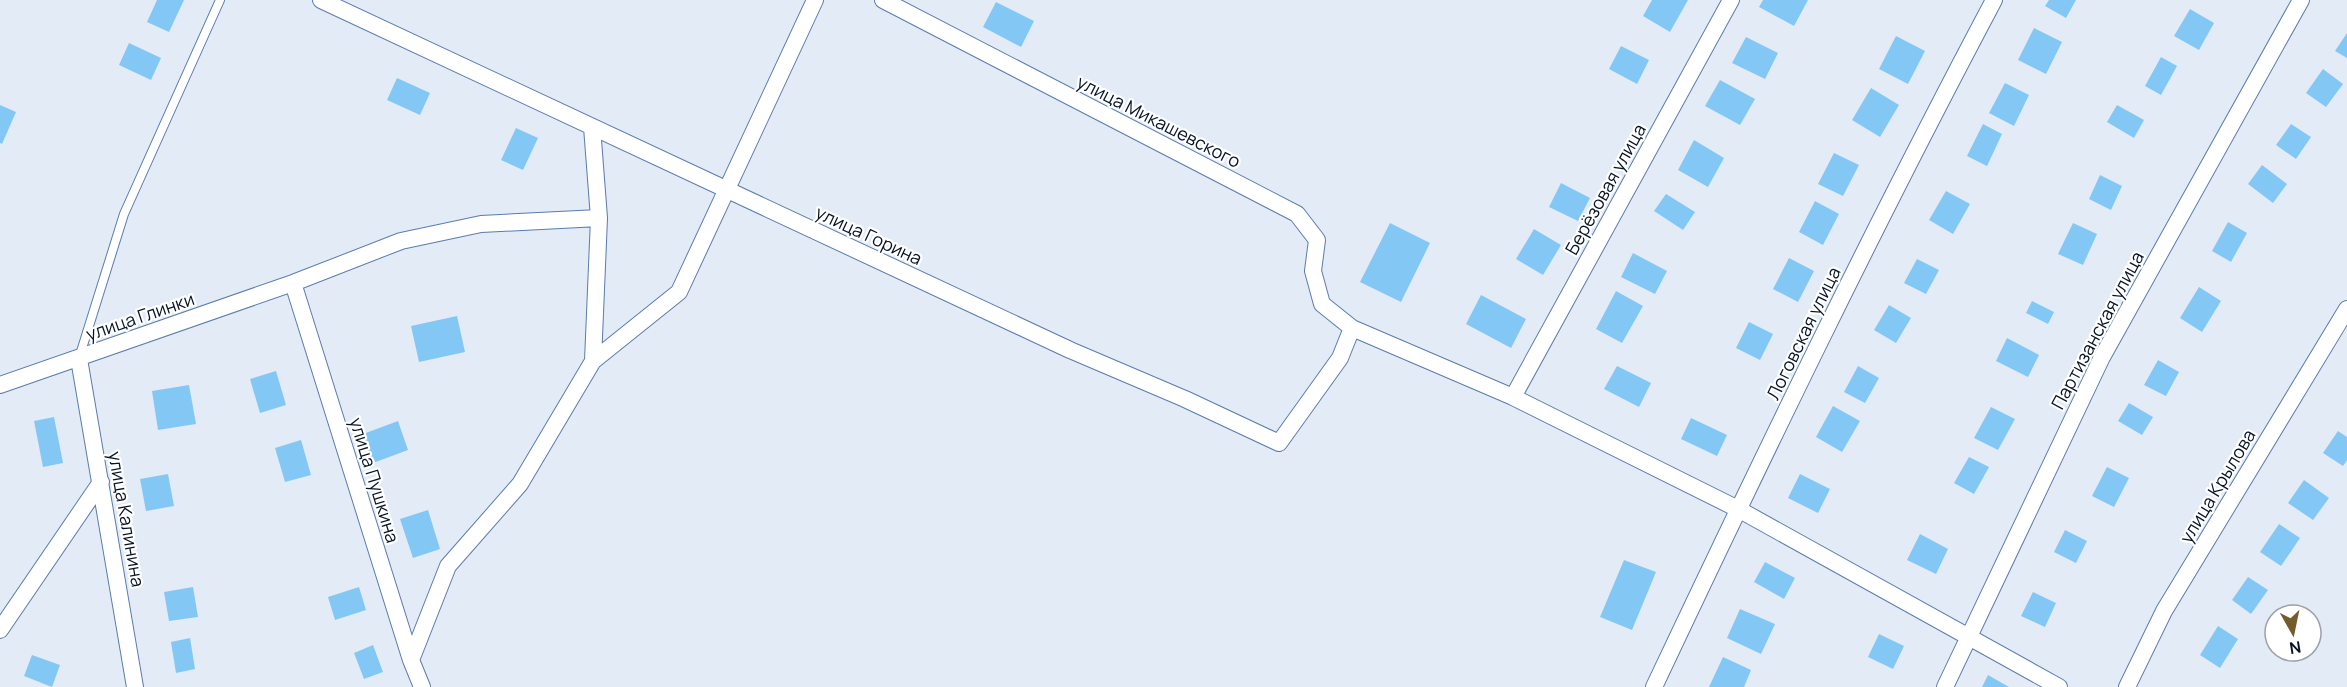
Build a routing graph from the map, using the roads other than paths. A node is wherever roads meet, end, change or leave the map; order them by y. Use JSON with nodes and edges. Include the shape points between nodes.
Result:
{"nodes":[{"id":1,"x":220,"y":0,"type":"edge"},
{"id":2,"x":321,"y":0,"type":"edge"},
{"id":3,"x":815,"y":0,"type":"edge"},
{"id":4,"x":883,"y":0,"type":"edge"},
{"id":5,"x":1731,"y":0,"type":"edge"},
{"id":6,"x":1994,"y":0,"type":"edge"},
{"id":7,"x":2301,"y":0,"type":"edge"},
{"id":8,"x":592,"y":127,"type":"junction"},
{"id":9,"x":726,"y":190,"type":"junction"},
{"id":10,"x":599,"y":218,"type":"junction"},
{"id":11,"x":293,"y":284,"type":"junction"},
{"id":12,"x":2347,"y":309,"type":"edge"},
{"id":13,"x":1352,"y":328,"type":"junction"},
{"id":14,"x":79,"y":358,"type":"junction"},
{"id":15,"x":593,"y":361,"type":"junction"},
{"id":16,"x":0,"y":384,"type":"edge"},
{"id":17,"x":1513,"y":397,"type":"junction"},
{"id":18,"x":101,"y":482,"type":"junction"},
{"id":19,"x":1738,"y":509,"type":"junction"},
{"id":20,"x":0,"y":630,"type":"edge"},
{"id":21,"x":1968,"y":636,"type":"junction"},
{"id":22,"x":411,"y":660,"type":"junction"},
{"id":23,"x":135,"y":687,"type":"edge"},
{"id":24,"x":422,"y":687,"type":"edge"},
{"id":25,"x":1654,"y":687,"type":"edge"},
{"id":26,"x":1945,"y":687,"type":"edge"},
{"id":27,"x":2059,"y":687,"type":"edge"},
{"id":28,"x":2127,"y":687,"type":"edge"}],
"edges":[{"from":1,"to":14,"type":"lane","via":[[124,214]]},
{"from":2,"to":8,"type":"street","name":"улица Горина"},
{"from":3,"to":9,"type":"street"},
{"from":4,"to":13,"type":"street","name":"улица Микашевского","via":[[1297,214],[1317,240],[1314,271],[1322,304]]},
{"from":5,"to":17,"type":"street","name":"Берёзовая улица"},
{"from":6,"to":19,"type":"street","name":"Логовская улица","via":[[1914,151]]},
{"from":7,"to":21,"type":"street","name":"Партизанская улица","via":[[2102,357]]},
{"from":8,"to":9,"type":"street","name":"улица Горина"},
{"from":8,"to":10,"type":"street"},
{"from":9,"to":13,"type":"street","name":"улица Горина","via":[[1279,443],[1340,358]]},
{"from":9,"to":15,"type":"street","via":[[679,292]]},
{"from":10,"to":11,"type":"street","name":"улица Глинки","via":[[481,224],[401,241]]},
{"from":10,"to":15,"type":"street"},
{"from":11,"to":14,"type":"street","name":"улица Глинки"},
{"from":11,"to":22,"type":"street","name":"улица Пушкина"},
{"from":12,"to":28,"type":"street","name":"улица Крылова","via":[[2164,611]]},
{"from":13,"to":17,"type":"street","name":"улица Микашевского"},
{"from":14,"to":16,"type":"street","name":"улица Глинки"},
{"from":14,"to":18,"type":"street","name":"улица Калинина"},
{"from":15,"to":22,"type":"street","via":[[520,484],[448,566]]},
{"from":17,"to":19,"type":"street","name":"улица Микашевского"},
{"from":18,"to":20,"type":"street"},
{"from":18,"to":23,"type":"street","name":"улица Калинина"},
{"from":19,"to":21,"type":"street","name":"улица Микашевского"},
{"from":19,"to":25,"type":"street","name":"Логовская улица"},
{"from":21,"to":26,"type":"street","name":"Партизанская улица"},
{"from":21,"to":27,"type":"street","name":"улица Микашевского"},
{"from":22,"to":24,"type":"street","name":"улица Пушкина"}]}
